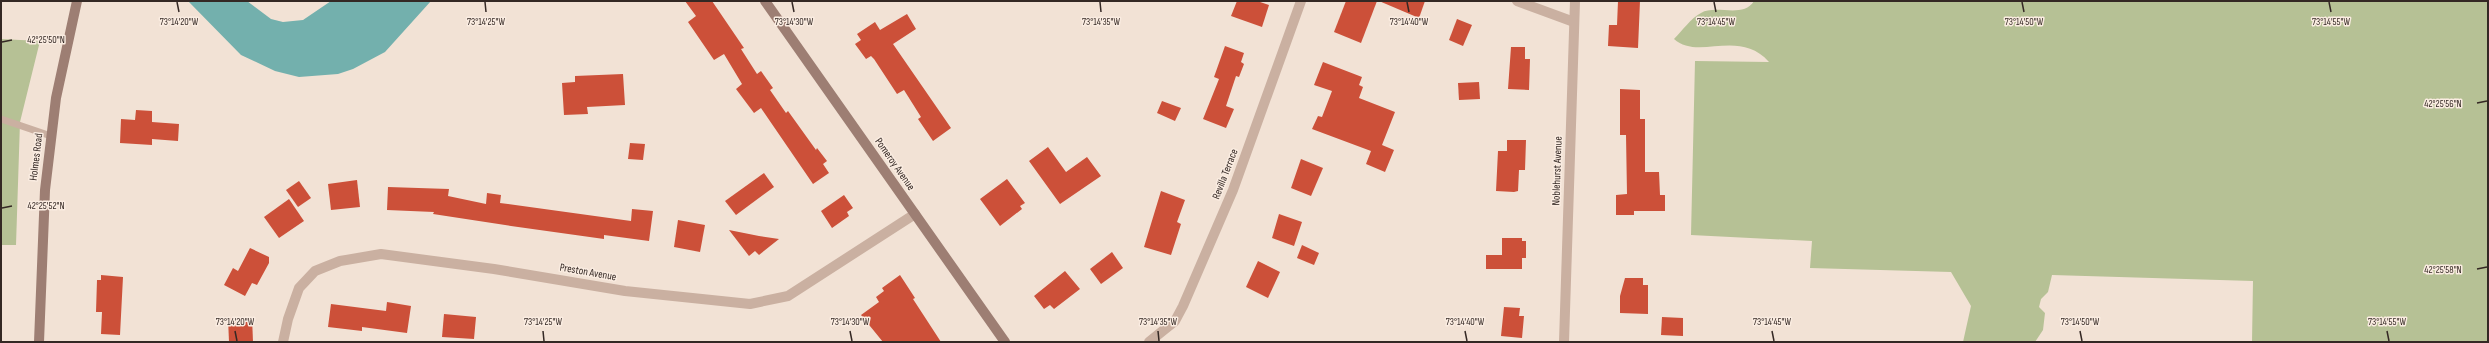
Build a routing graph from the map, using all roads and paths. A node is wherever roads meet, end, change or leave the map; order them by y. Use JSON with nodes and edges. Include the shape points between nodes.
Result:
{"nodes":[{"id":1,"x":77,"y":1,"type":"edge"},
{"id":2,"x":765,"y":1,"type":"edge"},
{"id":3,"x":1301,"y":1,"type":"edge"},
{"id":4,"x":1517,"y":1,"type":"edge"},
{"id":5,"x":1575,"y":1,"type":"edge"},
{"id":6,"x":1574,"y":22,"type":"junction"},
{"id":7,"x":1,"y":119,"type":"edge"},
{"id":8,"x":51,"y":136,"type":"junction"},
{"id":9,"x":915,"y":214,"type":"junction"},
{"id":10,"x":39,"y":342,"type":"edge"},
{"id":11,"x":284,"y":342,"type":"edge"},
{"id":12,"x":1005,"y":342,"type":"edge"},
{"id":13,"x":1149,"y":342,"type":"edge"},
{"id":14,"x":1564,"y":342,"type":"edge"}],
"edges":[{"from":1,"to":8,"type":"street","name":"Holmes Road","via":[[56,98]]},
{"from":2,"to":9,"type":"street","name":"Pomeroy Avenue"},
{"from":3,"to":13,"type":"street","name":"Revilla Terrace","via":[[1233,190],[1183,306],[1174,321]]},
{"from":4,"to":6,"type":"street"},
{"from":5,"to":6,"type":"street","name":"Noblehurst Avenue"},
{"from":6,"to":14,"type":"street","name":"Noblehurst Avenue"},
{"from":7,"to":8,"type":"lane"},
{"from":8,"to":10,"type":"street","name":"Holmes Road","via":[[44,190]]},
{"from":9,"to":11,"type":"street","name":"Preston Avenue","via":[[788,296],[750,304],[625,291],[494,269],[381,254],[340,261],[315,271],[299,288],[288,319]]},
{"from":9,"to":12,"type":"street","name":"Pomeroy Avenue"}]}
